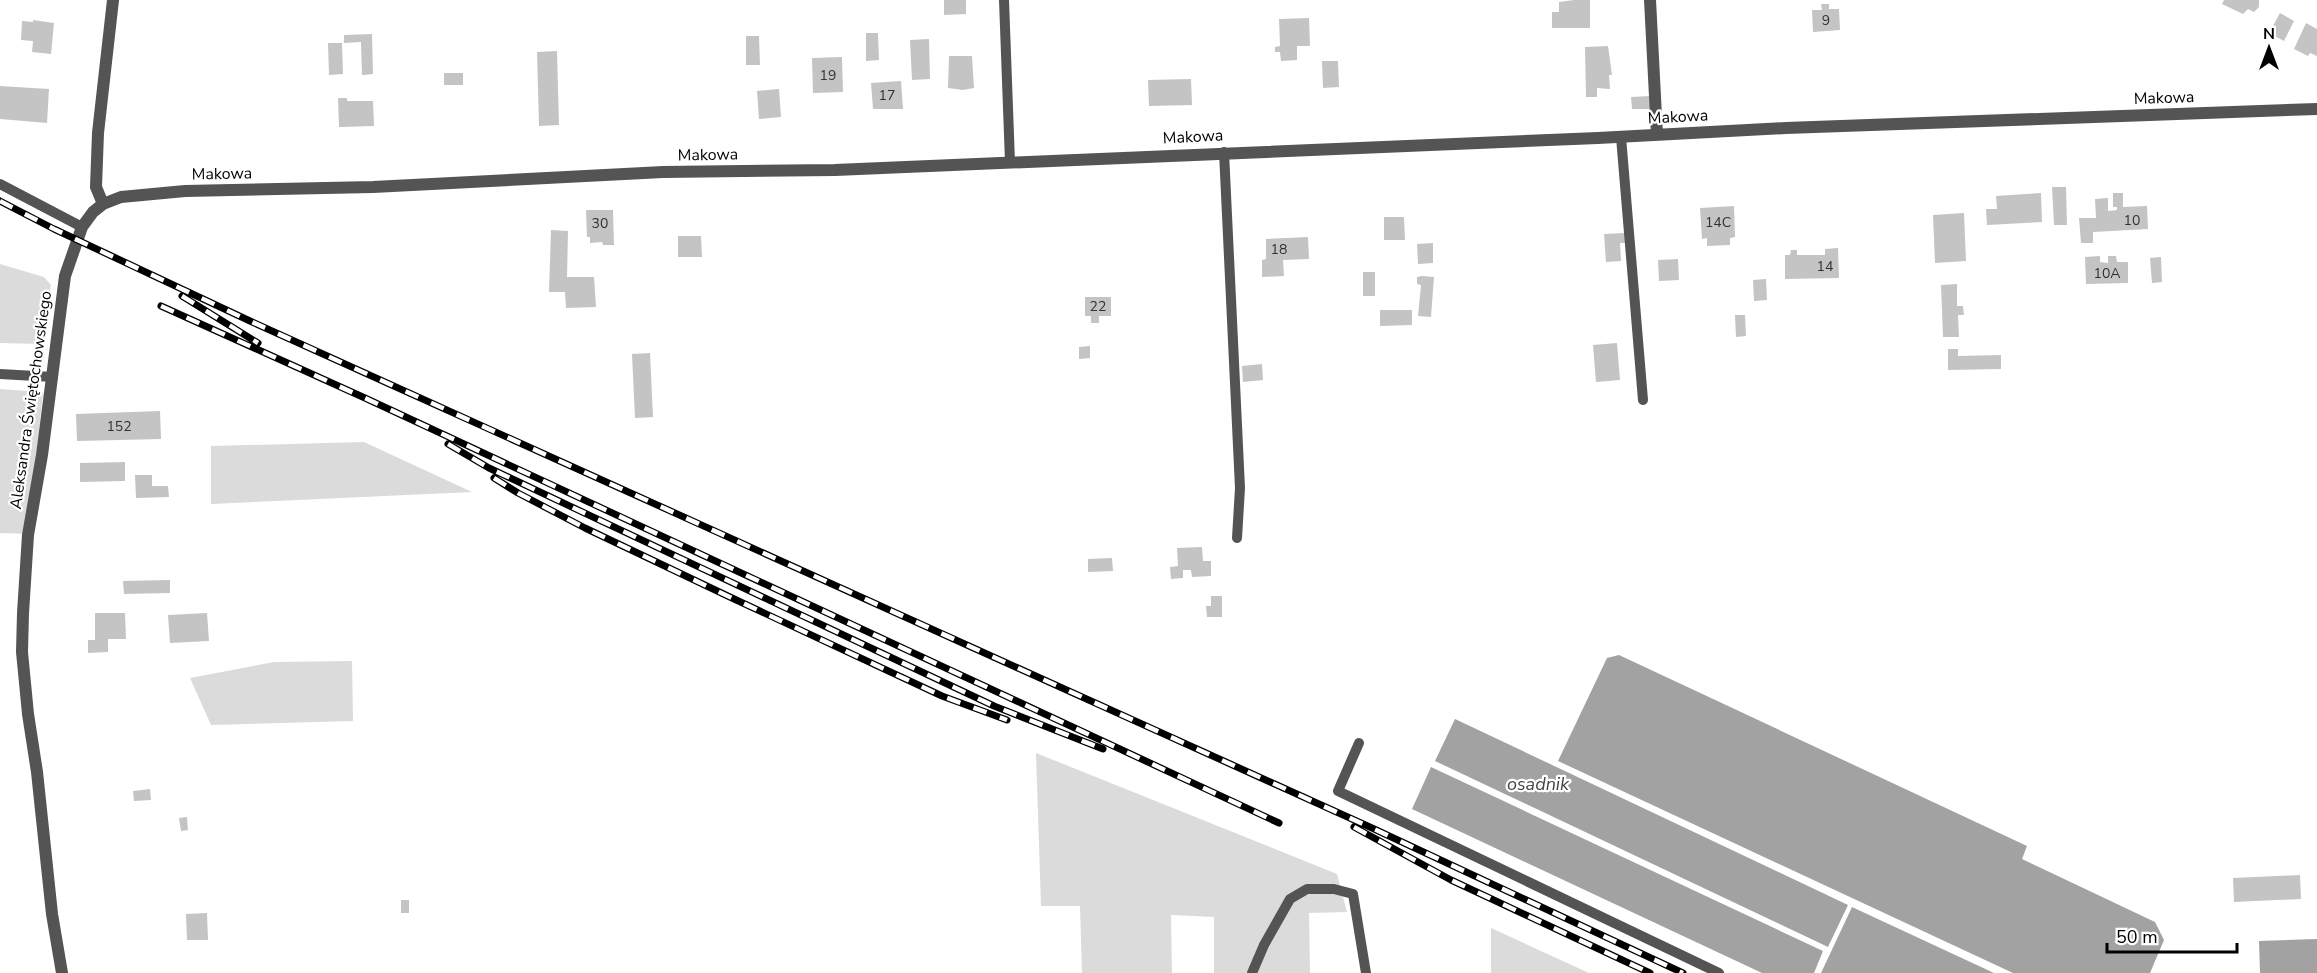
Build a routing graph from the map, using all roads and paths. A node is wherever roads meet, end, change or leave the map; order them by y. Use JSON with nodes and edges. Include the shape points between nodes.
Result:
{"nodes":[{"id":1,"x":113,"y":0,"type":"edge"},
{"id":2,"x":1004,"y":0,"type":"edge"},
{"id":3,"x":1650,"y":0,"type":"edge"},
{"id":4,"x":2317,"y":110,"type":"edge"},
{"id":5,"x":1656,"y":135,"type":"junction"},
{"id":6,"x":1621,"y":137,"type":"junction"},
{"id":7,"x":1224,"y":152,"type":"junction"},
{"id":8,"x":1010,"y":162,"type":"junction"},
{"id":9,"x":0,"y":184,"type":"edge"},
{"id":10,"x":103,"y":204,"type":"junction"},
{"id":11,"x":82,"y":227,"type":"junction"},
{"id":12,"x":0,"y":374,"type":"edge"},
{"id":13,"x":52,"y":377,"type":"junction"},
{"id":14,"x":1643,"y":400,"type":"dead end"},
{"id":15,"x":1237,"y":538,"type":"dead end"},
{"id":16,"x":1359,"y":744,"type":"dead end"},
{"id":17,"x":62,"y":973,"type":"edge"},
{"id":18,"x":1252,"y":973,"type":"edge"},
{"id":19,"x":1366,"y":973,"type":"edge"},
{"id":20,"x":1719,"y":973,"type":"edge"}],
"edges":[{"from":1,"to":10,"type":"street","via":[[97,142],[96,188]]},
{"from":2,"to":8,"type":"lane"},
{"from":3,"to":5,"type":"street"},
{"from":4,"to":5,"type":"street","name":"Makowa"},
{"from":5,"to":6,"type":"street","name":"Makowa"},
{"from":6,"to":7,"type":"street","name":"Makowa"},
{"from":6,"to":14,"type":"lane"},
{"from":7,"to":8,"type":"street","name":"Makowa"},
{"from":7,"to":15,"type":"lane","via":[[1240,488]]},
{"from":8,"to":10,"type":"street","name":"Makowa","via":[[184,191],[121,197]]},
{"from":9,"to":11,"type":"lane"},
{"from":10,"to":11,"type":"street"},
{"from":11,"to":13,"type":"street","name":"Aleksandra Świętochowskiego","via":[[65,276]]},
{"from":12,"to":13,"type":"lane"},
{"from":13,"to":17,"type":"street","name":"Aleksandra Świętochowskiego","via":[[28,536],[22,652]]},
{"from":16,"to":20,"type":"lane","via":[[1338,791]]},
{"from":18,"to":19,"type":"lane","via":[[1290,899],[1307,889],[1334,889],[1353,894]]}]}
